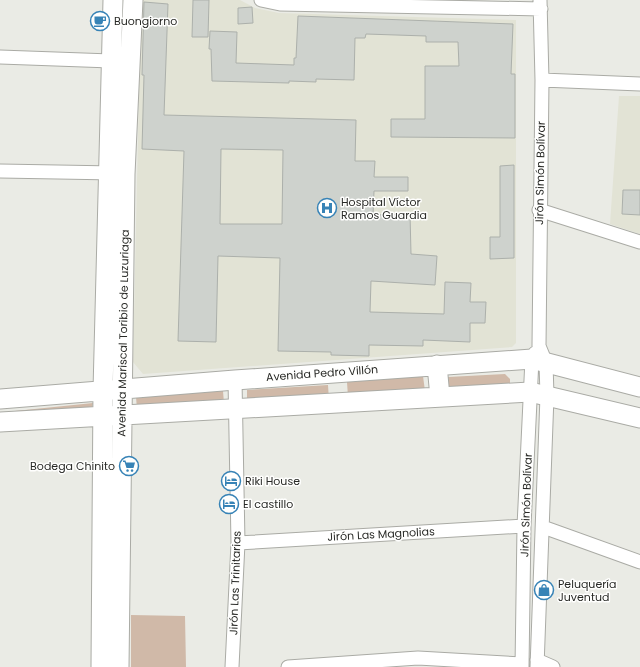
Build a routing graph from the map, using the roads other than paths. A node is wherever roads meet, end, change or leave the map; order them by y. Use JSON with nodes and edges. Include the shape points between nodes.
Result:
{"nodes":[{"id":1,"x":113,"y":0,"type":"edge"},
{"id":2,"x":133,"y":0,"type":"edge"},
{"id":3,"x":260,"y":0,"type":"edge"},
{"id":4,"x":540,"y":5,"type":"edge"},
{"id":5,"x":0,"y":57,"type":"edge"},
{"id":6,"x":111,"y":61,"type":"junction"},
{"id":7,"x":542,"y":80,"type":"junction"},
{"id":8,"x":640,"y":84,"type":"edge"},
{"id":9,"x":0,"y":171,"type":"edge"},
{"id":10,"x":117,"y":173,"type":"junction"},
{"id":11,"x":540,"y":210,"type":"junction"},
{"id":12,"x":640,"y":242,"type":"edge"},
{"id":13,"x":539,"y":356,"type":"junction"},
{"id":14,"x":437,"y":365,"type":"junction"},
{"id":15,"x":338,"y":372,"type":"junction"},
{"id":16,"x":235,"y":380,"type":"junction"},
{"id":17,"x":640,"y":387,"type":"edge"},
{"id":18,"x":122,"y":388,"type":"junction"},
{"id":19,"x":103,"y":390,"type":"junction"},
{"id":20,"x":539,"y":394,"type":"junction"},
{"id":21,"x":440,"y":397,"type":"junction"},
{"id":22,"x":1,"y":398,"type":"edge"},
{"id":23,"x":340,"y":403,"type":"junction"},
{"id":24,"x":236,"y":410,"type":"junction"},
{"id":25,"x":112,"y":417,"type":"junction"},
{"id":26,"x":640,"y":418,"type":"edge"},
{"id":27,"x":3,"y":422,"type":"edge"},
{"id":28,"x":524,"y":526,"type":"junction"},
{"id":29,"x":543,"y":526,"type":"junction"},
{"id":30,"x":238,"y":543,"type":"junction"},
{"id":31,"x":121,"y":554,"type":"junction"},
{"id":32,"x":101,"y":555,"type":"junction"},
{"id":33,"x":640,"y":562,"type":"edge"},
{"id":34,"x":101,"y":611,"type":"junction"},
{"id":35,"x":120,"y":611,"type":"junction"},
{"id":36,"x":537,"y":664,"type":"edge"},
{"id":37,"x":522,"y":666,"type":"edge"},
{"id":38,"x":101,"y":667,"type":"edge"},
{"id":39,"x":119,"y":667,"type":"edge"},
{"id":40,"x":232,"y":667,"type":"edge"},
{"id":41,"x":288,"y":667,"type":"edge"},
{"id":42,"x":553,"y":667,"type":"edge"}],
"edges":[{"from":1,"to":6,"type":"main road","name":"Avenida Mariscal Toribio de Luzuriaga"},
{"from":2,"to":10,"type":"main road","name":"Avenida Mariscal Toribio de Luzuriaga"},
{"from":3,"to":4,"type":"street","via":[[280,4]]},
{"from":4,"to":7,"type":"street","name":"Jirón Simón Bolívar"},
{"from":5,"to":6,"type":"street"},
{"from":6,"to":10,"type":"main road","name":"Avenida Mariscal Toribio de Luzuriaga"},
{"from":7,"to":8,"type":"street"},
{"from":7,"to":11,"type":"street","name":"Jirón Simón Bolívar"},
{"from":9,"to":10,"type":"street"},
{"from":10,"to":18,"type":"main road","name":"Avenida Mariscal Toribio de Luzuriaga"},
{"from":10,"to":19,"type":"main road","name":"Avenida Mariscal Toribio de Luzuriaga"},
{"from":11,"to":12,"type":"street"},
{"from":11,"to":13,"type":"street","name":"Jirón Simón Bolívar"},
{"from":13,"to":14,"type":"main road","name":"Avenida Pedro Villón"},
{"from":13,"to":17,"type":"main road","name":"Avenida Pedro Villón"},
{"from":13,"to":20,"type":"street","name":"Jirón Simón Bolívar"},
{"from":14,"to":15,"type":"main road","name":"Avenida Pedro Villón"},
{"from":14,"to":21,"type":"main road"},
{"from":15,"to":16,"type":"main road","name":"Avenida Pedro Villón"},
{"from":15,"to":23,"type":"main road"},
{"from":16,"to":18,"type":"main road","name":"Avenida Pedro Villón"},
{"from":16,"to":24,"type":"street","name":"Jirón Las Trinitarias"},
{"from":18,"to":19,"type":"main road","name":"Avenida Pedro Villón"},
{"from":18,"to":25,"type":"main road","name":"Avenida Mariscal Toribio de Luzuriaga"},
{"from":19,"to":22,"type":"main road","name":"Avenida Pedro Villón"},
{"from":19,"to":25,"type":"main road","name":"Avenida Mariscal Toribio de Luzuriaga"},
{"from":20,"to":21,"type":"main road"},
{"from":20,"to":26,"type":"main road"},
{"from":20,"to":28,"type":"street","name":"Jirón Simón Bolívar"},
{"from":20,"to":29,"type":"street","name":"Jirón Simón Bolívar"},
{"from":21,"to":23,"type":"main road"},
{"from":22,"to":27,"type":"street"},
{"from":23,"to":24,"type":"main road"},
{"from":24,"to":25,"type":"main road"},
{"from":24,"to":30,"type":"street","name":"Jirón Las Trinitarias"},
{"from":25,"to":27,"type":"main road"},
{"from":25,"to":31,"type":"main road","name":"Avenida Mariscal Toribio de Luzuriaga"},
{"from":25,"to":32,"type":"main road","name":"Avenida Mariscal Toribio de Luzuriaga"},
{"from":28,"to":30,"type":"street","name":"Jirón Las Magnolias"},
{"from":28,"to":37,"type":"street","name":"Jirón Simón Bolívar"},
{"from":29,"to":33,"type":"street"},
{"from":29,"to":36,"type":"street","name":"Jirón Simón Bolívar"},
{"from":30,"to":40,"type":"street","name":"Jirón Las Trinitarias"},
{"from":31,"to":32,"type":"main road"},
{"from":31,"to":35,"type":"main road","name":"Avenida Mariscal Toribio de Luzuriaga"},
{"from":32,"to":34,"type":"main road","name":"Avenida Mariscal Toribio de Luzuriaga"},
{"from":34,"to":35,"type":"main road"},
{"from":34,"to":38,"type":"main road","name":"Avenida Mariscal Toribio de Luzuriaga"},
{"from":35,"to":39,"type":"main road","name":"Avenida Mariscal Toribio de Luzuriaga"},
{"from":36,"to":42,"type":"street"},
{"from":37,"to":41,"type":"street","via":[[418,658]]}]}
